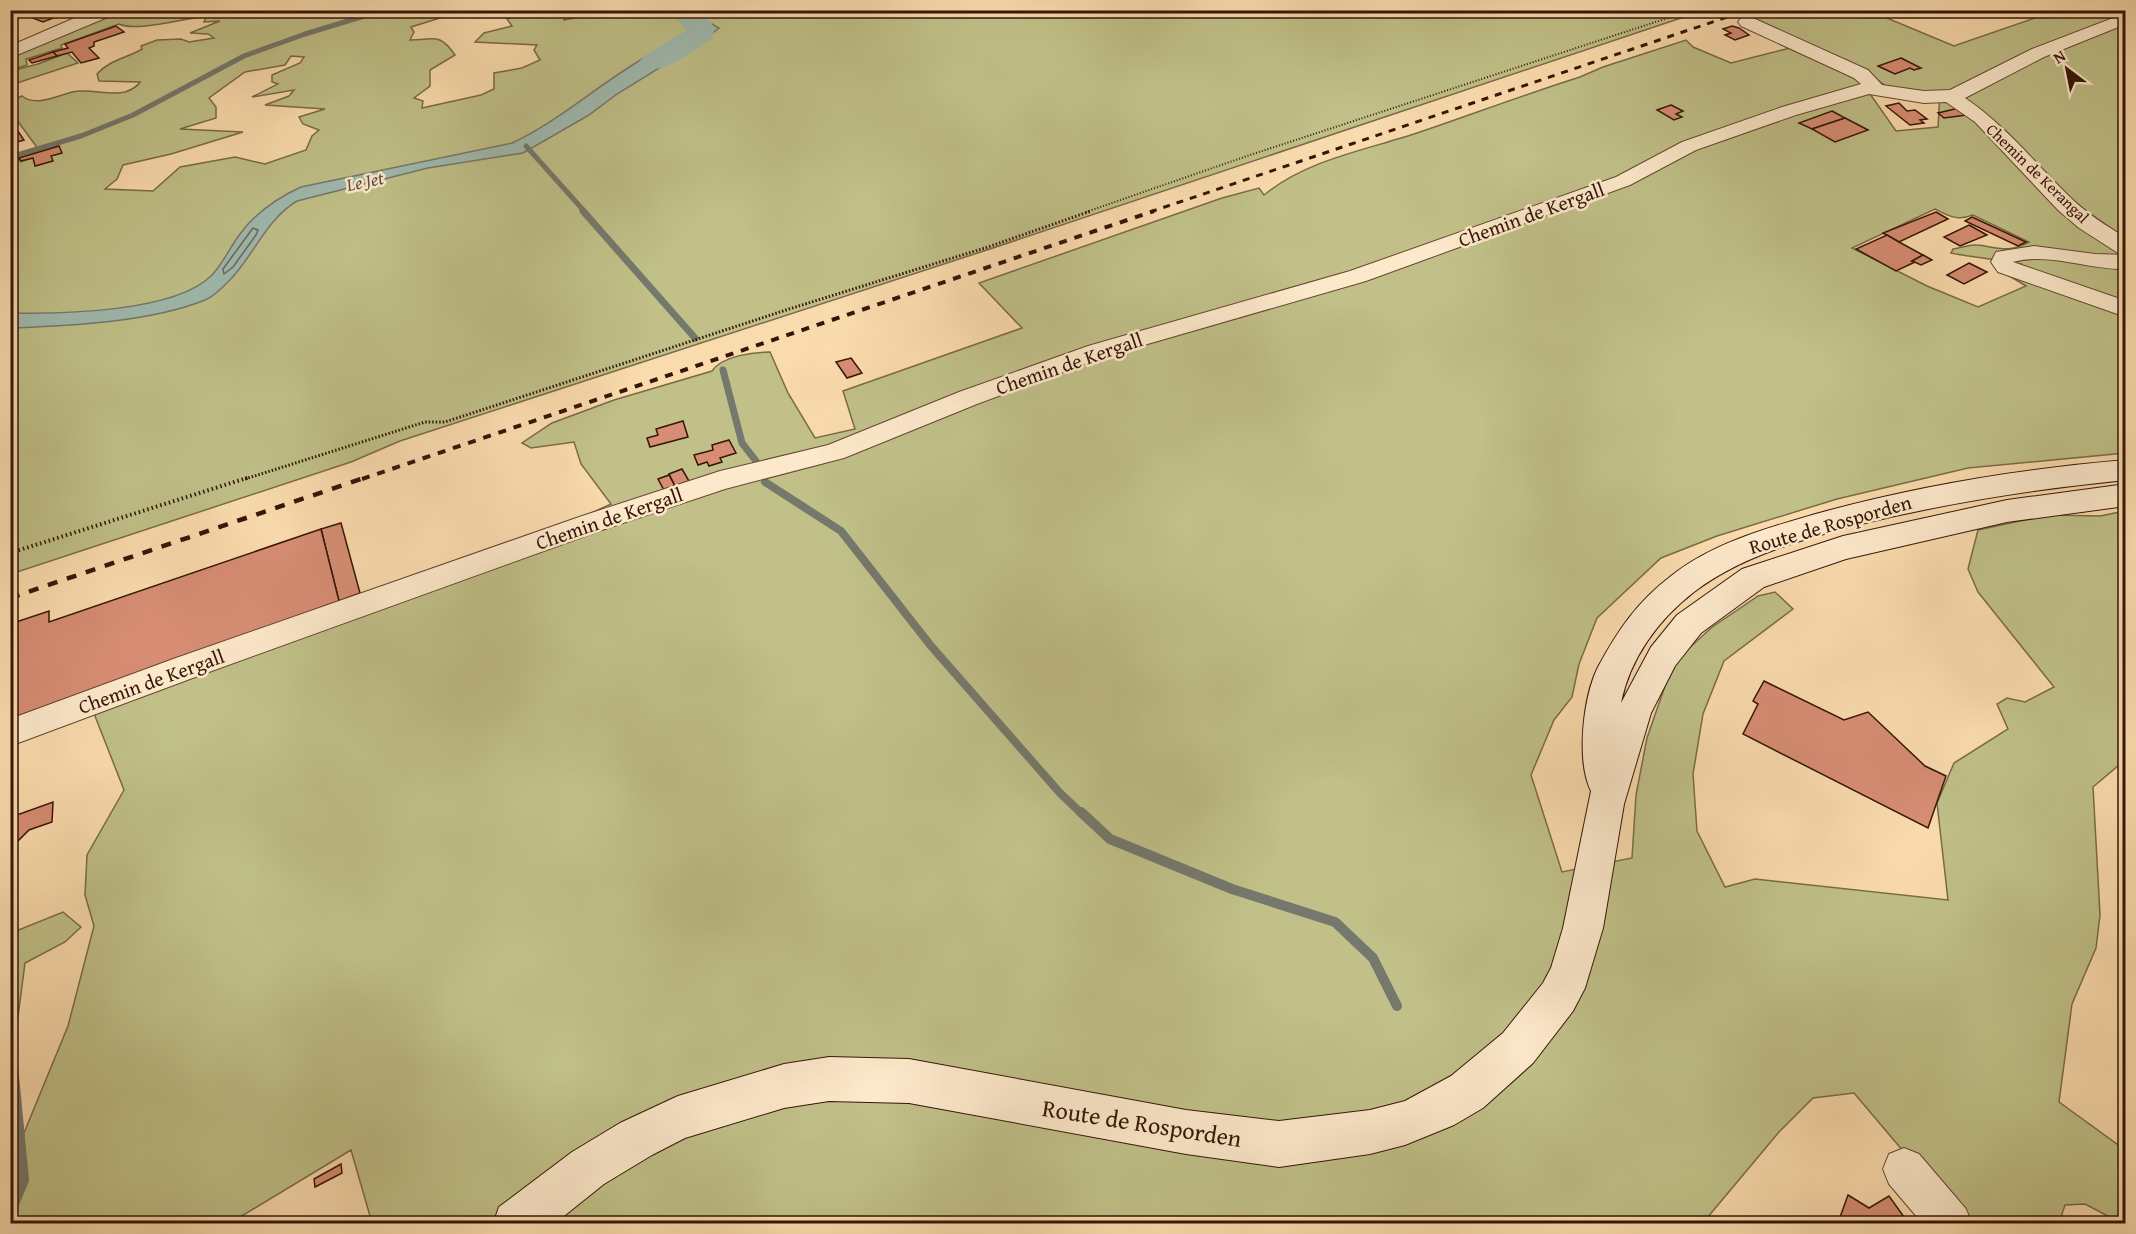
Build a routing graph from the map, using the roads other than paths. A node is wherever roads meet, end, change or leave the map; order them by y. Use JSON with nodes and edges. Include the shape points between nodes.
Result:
{"nodes":[{"id":1,"x":109,"y":10,"type":"edge"},
{"id":2,"x":2126,"y":18,"type":"edge"},
{"id":3,"x":1747,"y":21,"type":"dead end"},
{"id":4,"x":10,"y":53,"type":"edge"},
{"id":5,"x":1877,"y":90,"type":"junction"},
{"id":6,"x":1951,"y":97,"type":"junction"},
{"id":7,"x":2126,"y":248,"type":"edge"},
{"id":8,"x":2126,"y":262,"type":"edge"},
{"id":9,"x":2126,"y":310,"type":"edge"},
{"id":10,"x":2126,"y":470,"type":"edge"},
{"id":11,"x":2126,"y":495,"type":"edge"},
{"id":12,"x":10,"y":733,"type":"edge"},
{"id":13,"x":1605,"y":804,"type":"junction"},
{"id":14,"x":1904,"y":1169,"type":"dead end"},
{"id":15,"x":516,"y":1224,"type":"edge"},
{"id":16,"x":1951,"y":1224,"type":"edge"}],
"edges":[{"from":1,"to":4,"type":"street"},
{"from":2,"to":6,"type":"street","name":"Chemin de Kergall","via":[[2038,53]]},
{"from":3,"to":5,"type":"street","via":[[1861,74]]},
{"from":5,"to":6,"type":"street","name":"Chemin de Kergall"},
{"from":5,"to":12,"type":"street","name":"Chemin de Kergall","via":[[1841,94],[1689,146],[1623,181],[1358,276],[1097,351],[835,452],[720,481],[571,531]]},
{"from":6,"to":7,"type":"street","name":"Chemin de Kerangal","via":[[1982,118],[2066,205]]},
{"from":8,"to":9,"type":"street","via":[[2044,253],[2011,254],[2002,262],[2006,267]]},
{"from":10,"to":13,"type":"main road","name":"Route de Rosporden","via":[[1962,489],[1851,515],[1759,541],[1684,583],[1645,618],[1623,649],[1609,679],[1600,725]]},
{"from":11,"to":13,"type":"main road","name":"Route de Rosporden","via":[[2067,501],[1946,523],[1843,548],[1754,578],[1689,624],[1663,657],[1634,712]]},
{"from":13,"to":15,"type":"main road","name":"Route de Rosporden","via":[[1583,928],[1570,974],[1558,997],[1518,1048],[1467,1092],[1405,1123],[1370,1132],[1279,1144],[1154,1127],[909,1081],[829,1079],[784,1086],[678,1118],[588,1168]]},
{"from":14,"to":16,"type":"street"}]}
